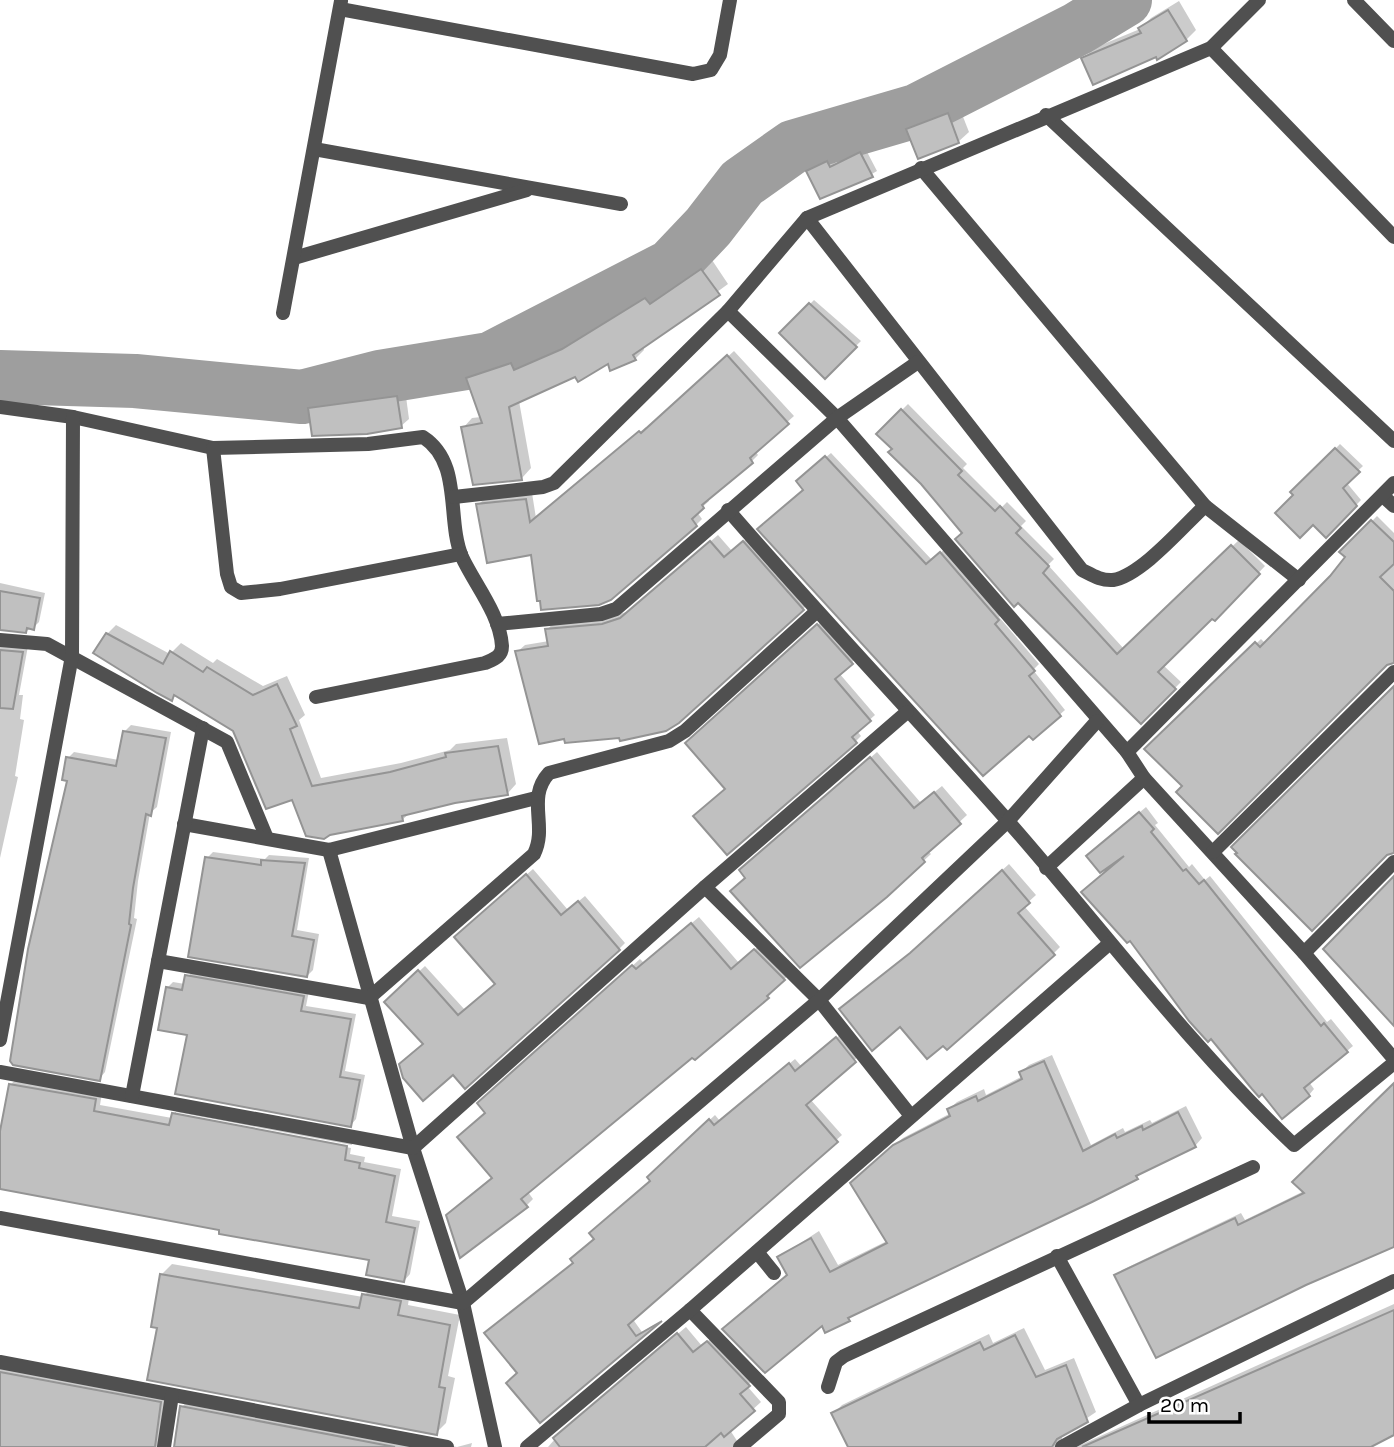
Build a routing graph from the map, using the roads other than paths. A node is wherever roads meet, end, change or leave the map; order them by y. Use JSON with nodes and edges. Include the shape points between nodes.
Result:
{"nodes":[{"id":1,"x":730,"y":0,"type":"edge"},
{"id":2,"x":1259,"y":0,"type":"edge"},
{"id":3,"x":1354,"y":0,"type":"edge"},
{"id":4,"x":341,"y":4,"type":"edge"},
{"id":5,"x":1394,"y":41,"type":"edge"},
{"id":6,"x":1211,"y":48,"type":"junction"},
{"id":7,"x":1046,"y":115,"type":"junction"},
{"id":8,"x":314,"y":149,"type":"junction"},
{"id":9,"x":921,"y":168,"type":"junction"},
{"id":10,"x":532,"y":188,"type":"junction"},
{"id":11,"x":621,"y":204,"type":"dead end"},
{"id":12,"x":807,"y":218,"type":"junction"},
{"id":13,"x":1394,"y":237,"type":"edge"},
{"id":14,"x":293,"y":258,"type":"junction"},
{"id":15,"x":728,"y":311,"type":"junction"},
{"id":16,"x":284,"y":313,"type":"dead end"},
{"id":17,"x":918,"y":362,"type":"junction"},
{"id":18,"x":0,"y":407,"type":"edge"},
{"id":19,"x":73,"y":416,"type":"junction"},
{"id":20,"x":837,"y":418,"type":"junction"},
{"id":21,"x":1394,"y":441,"type":"edge"},
{"id":22,"x":213,"y":448,"type":"junction"},
{"id":23,"x":1394,"y":483,"type":"edge"},
{"id":24,"x":454,"y":497,"type":"junction"},
{"id":25,"x":1388,"y":501,"type":"edge"},
{"id":26,"x":1205,"y":506,"type":"junction"},
{"id":27,"x":728,"y":510,"type":"junction"},
{"id":28,"x":461,"y":554,"type":"junction"},
{"id":29,"x":1299,"y":580,"type":"junction"},
{"id":30,"x":816,"y":612,"type":"junction"},
{"id":31,"x":497,"y":624,"type":"junction"},
{"id":32,"x":0,"y":640,"type":"edge"},
{"id":33,"x":72,"y":656,"type":"junction"},
{"id":34,"x":1394,"y":672,"type":"edge"},
{"id":35,"x":316,"y":697,"type":"dead end"},
{"id":36,"x":907,"y":712,"type":"junction"},
{"id":37,"x":1097,"y":721,"type":"junction"},
{"id":38,"x":203,"y":728,"type":"junction"},
{"id":39,"x":1126,"y":752,"type":"junction"},
{"id":40,"x":1144,"y":778,"type":"junction"},
{"id":41,"x":536,"y":798,"type":"junction"},
{"id":42,"x":1008,"y":821,"type":"junction"},
{"id":43,"x":184,"y":824,"type":"junction"},
{"id":44,"x":266,"y":836,"type":"junction"},
{"id":45,"x":329,"y":850,"type":"junction"},
{"id":46,"x":1213,"y":852,"type":"junction"},
{"id":47,"x":1394,"y":862,"type":"edge"},
{"id":48,"x":1046,"y":867,"type":"junction"},
{"id":49,"x":705,"y":887,"type":"junction"},
{"id":50,"x":1110,"y":943,"type":"junction"},
{"id":51,"x":1304,"y":953,"type":"junction"},
{"id":52,"x":158,"y":961,"type":"junction"},
{"id":53,"x":369,"y":998,"type":"junction"},
{"id":54,"x":819,"y":1000,"type":"junction"},
{"id":55,"x":0,"y":1040,"type":"edge"},
{"id":56,"x":1394,"y":1061,"type":"edge"},
{"id":57,"x":0,"y":1072,"type":"edge"},
{"id":58,"x":132,"y":1096,"type":"junction"},
{"id":59,"x":911,"y":1116,"type":"junction"},
{"id":60,"x":413,"y":1148,"type":"junction"},
{"id":61,"x":1253,"y":1167,"type":"dead end"},
{"id":62,"x":0,"y":1218,"type":"edge"},
{"id":63,"x":757,"y":1252,"type":"junction"},
{"id":64,"x":1057,"y":1256,"type":"junction"},
{"id":65,"x":774,"y":1273,"type":"dead end"},
{"id":66,"x":1394,"y":1281,"type":"edge"},
{"id":67,"x":463,"y":1303,"type":"junction"},
{"id":68,"x":690,"y":1310,"type":"junction"},
{"id":69,"x":0,"y":1362,"type":"edge"},
{"id":70,"x":828,"y":1387,"type":"dead end"},
{"id":71,"x":172,"y":1395,"type":"junction"},
{"id":72,"x":1139,"y":1405,"type":"junction"},
{"id":73,"x":163,"y":1447,"type":"edge"},
{"id":74,"x":447,"y":1447,"type":"edge"},
{"id":75,"x":495,"y":1447,"type":"edge"},
{"id":76,"x":527,"y":1447,"type":"edge"},
{"id":77,"x":740,"y":1447,"type":"edge"},
{"id":78,"x":1062,"y":1447,"type":"edge"}],
"edges":[{"from":1,"to":4,"type":"street","via":[[720,55],[711,70],[693,74]]},
{"from":2,"to":6,"type":"street"},
{"from":3,"to":5,"type":"street"},
{"from":4,"to":8,"type":"street"},
{"from":6,"to":7,"type":"street"},
{"from":6,"to":13,"type":"street"},
{"from":7,"to":9,"type":"street"},
{"from":7,"to":21,"type":"street"},
{"from":8,"to":10,"type":"street"},
{"from":8,"to":14,"type":"street"},
{"from":9,"to":12,"type":"street"},
{"from":9,"to":26,"type":"street"},
{"from":10,"to":11,"type":"street"},
{"from":10,"to":14,"type":"street"},
{"from":12,"to":15,"type":"street"},
{"from":12,"to":17,"type":"street"},
{"from":14,"to":16,"type":"street"},
{"from":15,"to":20,"type":"street"},
{"from":15,"to":24,"type":"street","via":[[554,483]]},
{"from":17,"to":20,"type":"street"},
{"from":17,"to":26,"type":"street","via":[[1082,570],[1099,579],[1114,580],[1135,571]]},
{"from":18,"to":19,"type":"street"},
{"from":19,"to":22,"type":"street"},
{"from":19,"to":33,"type":"street"},
{"from":20,"to":27,"type":"street"},
{"from":20,"to":37,"type":"street"},
{"from":22,"to":24,"type":"street","via":[[368,444],[424,437],[438,446]]},
{"from":22,"to":28,"type":"street","via":[[227,574],[231,587],[241,593]]},
{"from":23,"to":25,"type":"street"},
{"from":24,"to":28,"type":"street"},
{"from":25,"to":29,"type":"street"},
{"from":26,"to":29,"type":"street"},
{"from":27,"to":30,"type":"street"},
{"from":27,"to":31,"type":"street","via":[[615,609]]},
{"from":28,"to":31,"type":"street"},
{"from":29,"to":39,"type":"street"},
{"from":30,"to":36,"type":"street"},
{"from":30,"to":41,"type":"street","via":[[685,731],[668,741],[549,773],[539,784]]},
{"from":31,"to":35,"type":"street","via":[[501,652],[485,663]]},
{"from":32,"to":33,"type":"street","via":[[47,644]]},
{"from":33,"to":38,"type":"street"},
{"from":33,"to":55,"type":"street"},
{"from":34,"to":46,"type":"street"},
{"from":36,"to":42,"type":"street"},
{"from":36,"to":49,"type":"street"},
{"from":37,"to":39,"type":"street"},
{"from":37,"to":42,"type":"street"},
{"from":38,"to":43,"type":"street"},
{"from":38,"to":44,"type":"street","via":[[227,742]]},
{"from":39,"to":40,"type":"street"},
{"from":40,"to":46,"type":"street"},
{"from":40,"to":48,"type":"street"},
{"from":41,"to":45,"type":"street"},
{"from":41,"to":53,"type":"street","via":[[540,835],[534,854]]},
{"from":42,"to":48,"type":"street"},
{"from":42,"to":54,"type":"street"},
{"from":43,"to":44,"type":"street"},
{"from":43,"to":52,"type":"street"},
{"from":44,"to":45,"type":"street"},
{"from":45,"to":53,"type":"street"},
{"from":46,"to":51,"type":"street"},
{"from":47,"to":51,"type":"street"},
{"from":48,"to":50,"type":"street"},
{"from":49,"to":54,"type":"street"},
{"from":49,"to":60,"type":"street"},
{"from":50,"to":56,"type":"street","via":[[1294,1145]]},
{"from":50,"to":59,"type":"street"},
{"from":51,"to":56,"type":"street"},
{"from":52,"to":53,"type":"street"},
{"from":52,"to":58,"type":"street"},
{"from":53,"to":60,"type":"street"},
{"from":54,"to":59,"type":"street"},
{"from":54,"to":67,"type":"street"},
{"from":57,"to":58,"type":"street"},
{"from":58,"to":60,"type":"street"},
{"from":59,"to":63,"type":"street"},
{"from":60,"to":67,"type":"street"},
{"from":61,"to":64,"type":"street"},
{"from":62,"to":67,"type":"street"},
{"from":63,"to":65,"type":"street"},
{"from":63,"to":68,"type":"street"},
{"from":64,"to":70,"type":"street","via":[[845,1356],[836,1363]]},
{"from":64,"to":72,"type":"street"},
{"from":66,"to":72,"type":"street"},
{"from":67,"to":75,"type":"street"},
{"from":68,"to":76,"type":"street"},
{"from":68,"to":77,"type":"street","via":[[779,1402],[779,1415]]},
{"from":69,"to":71,"type":"street"},
{"from":71,"to":73,"type":"street"},
{"from":71,"to":74,"type":"street"},
{"from":72,"to":78,"type":"street"}]}
